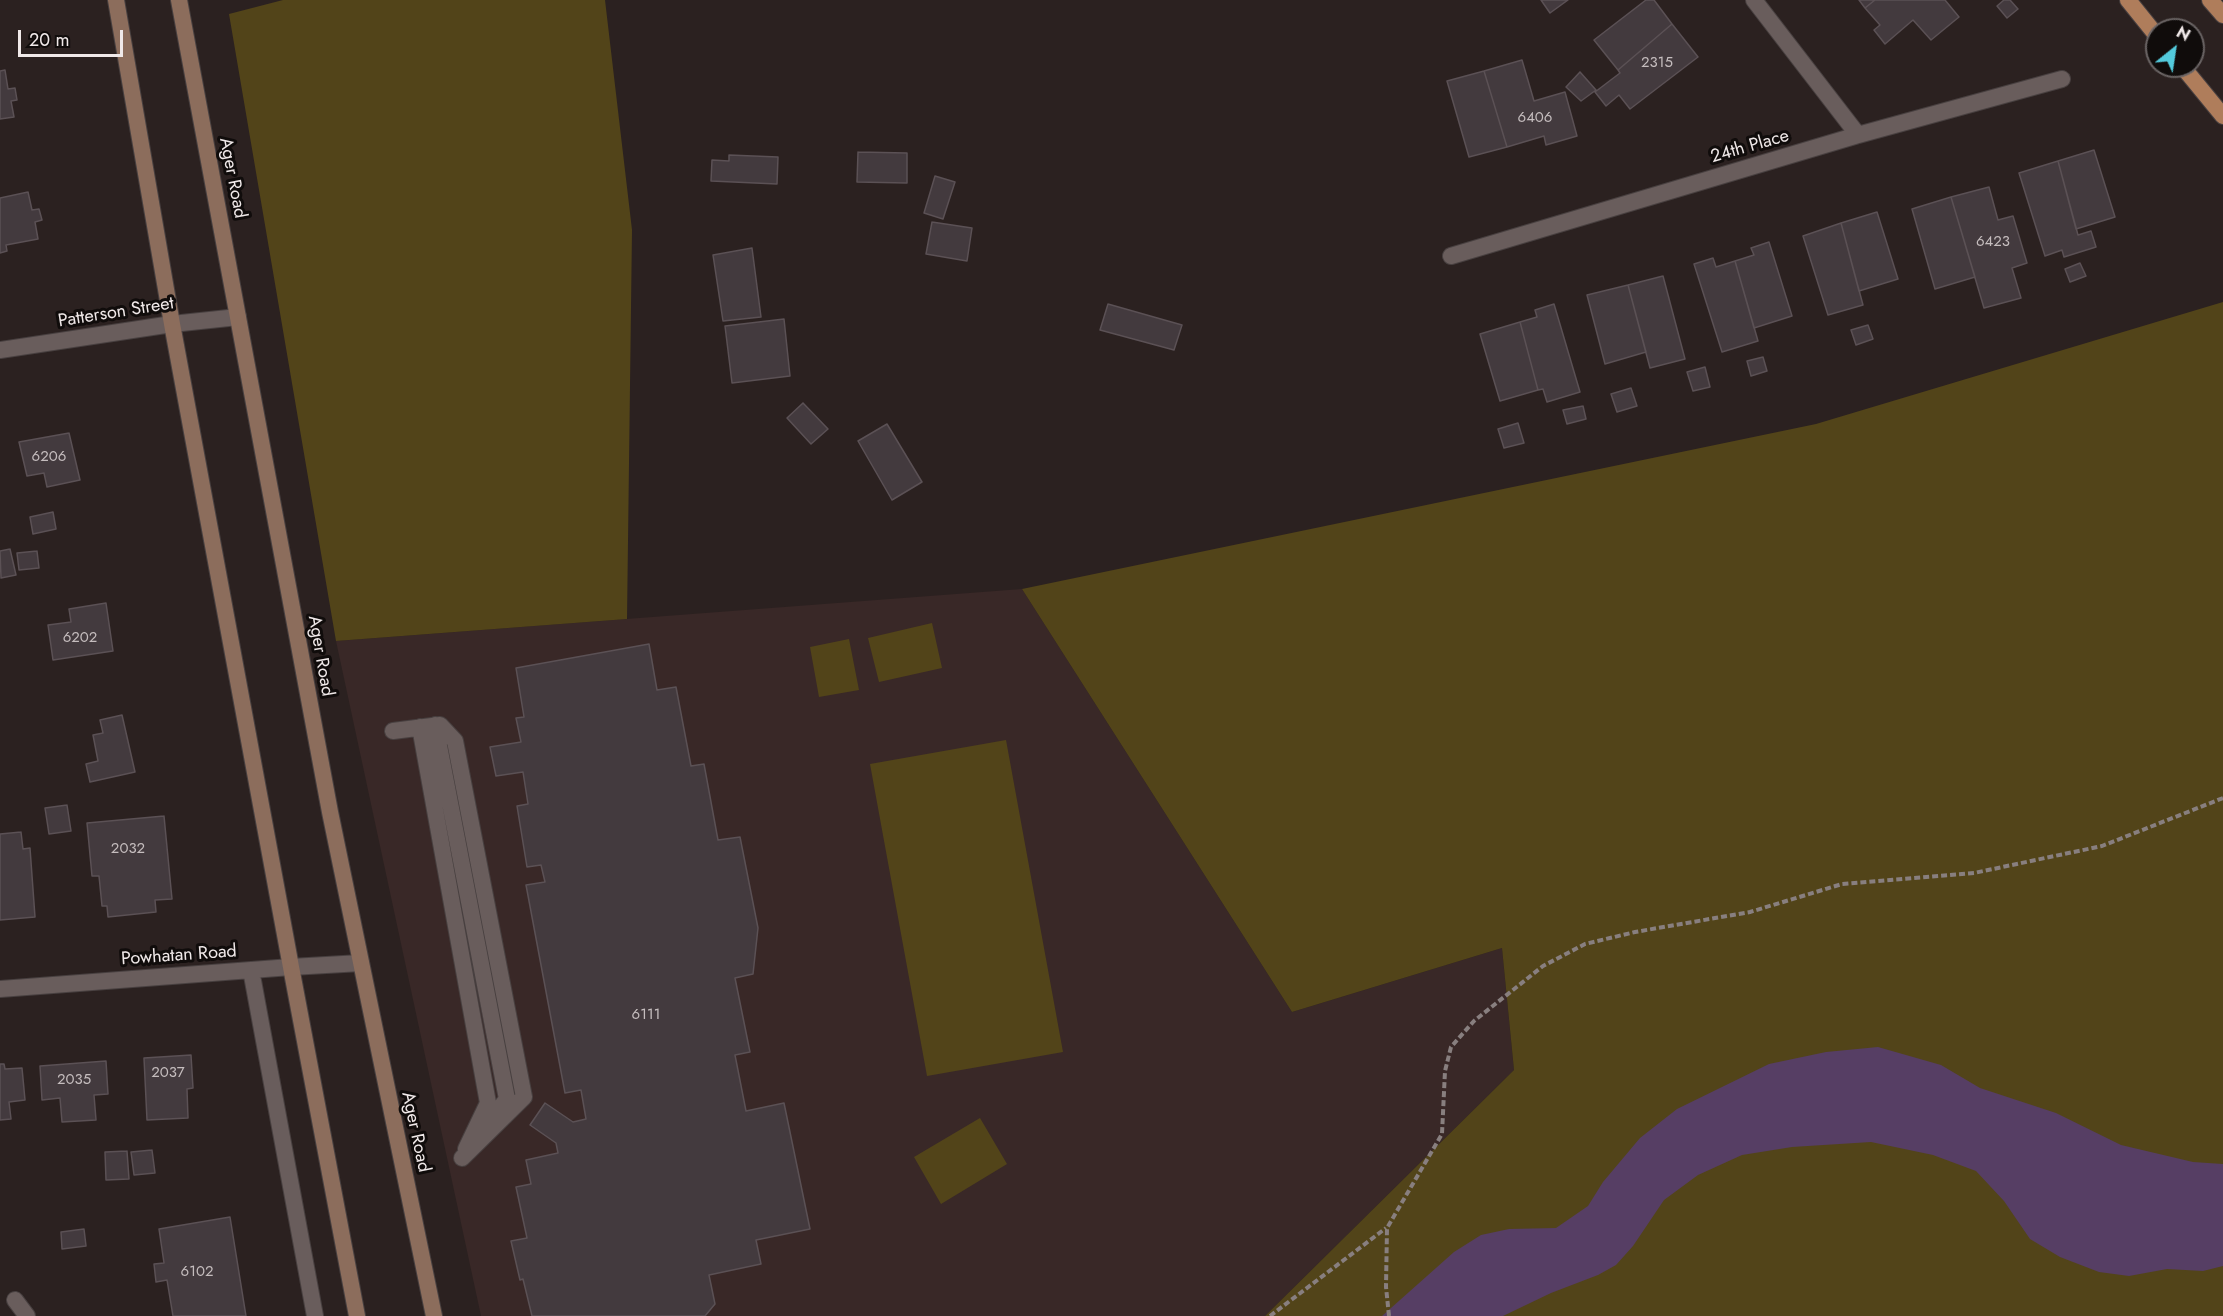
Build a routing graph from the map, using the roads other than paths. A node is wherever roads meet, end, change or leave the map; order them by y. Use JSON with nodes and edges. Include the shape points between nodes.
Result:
{"nodes":[{"id":1,"x":116,"y":0,"type":"edge"},
{"id":2,"x":179,"y":0,"type":"edge"},
{"id":3,"x":1754,"y":0,"type":"edge"},
{"id":4,"x":2128,"y":0,"type":"edge"},
{"id":5,"x":2210,"y":0,"type":"edge"},
{"id":6,"x":2223,"y":15,"type":"edge"},
{"id":7,"x":2145,"y":21,"type":"edge"},
{"id":8,"x":2192,"y":78,"type":"edge"},
{"id":9,"x":2062,"y":79,"type":"dead end"},
{"id":10,"x":2223,"y":116,"type":"edge"},
{"id":11,"x":1858,"y":135,"type":"junction"},
{"id":12,"x":1451,"y":256,"type":"dead end"},
{"id":13,"x":238,"y":317,"type":"junction"},
{"id":14,"x":172,"y":324,"type":"junction"},
{"id":15,"x":0,"y":350,"type":"edge"},
{"id":16,"x":427,"y":726,"type":"junction"},
{"id":17,"x":393,"y":731,"type":"dead end"},
{"id":18,"x":361,"y":963,"type":"junction"},
{"id":19,"x":291,"y":967,"type":"junction"},
{"id":20,"x":251,"y":970,"type":"junction"},
{"id":21,"x":0,"y":989,"type":"edge"},
{"id":22,"x":15,"y":1300,"type":"dead end"},
{"id":23,"x":27,"y":1316,"type":"edge"},
{"id":24,"x":315,"y":1316,"type":"edge"},
{"id":25,"x":357,"y":1316,"type":"edge"},
{"id":26,"x":434,"y":1316,"type":"edge"}],
"edges":[{"from":1,"to":14,"type":"main road"},
{"from":2,"to":13,"type":"main road","name":"Ager Road"},
{"from":3,"to":11,"type":"street"},
{"from":4,"to":7,"type":"main road"},
{"from":5,"to":6,"type":"main road"},
{"from":8,"to":10,"type":"main road"},
{"from":9,"to":11,"type":"street","name":"24th Place"},
{"from":11,"to":12,"type":"street","name":"24th Place"},
{"from":13,"to":14,"type":"street","name":"Patterson Street"},
{"from":13,"to":18,"type":"main road","name":"Ager Road","via":[[319,759]]},
{"from":14,"to":15,"type":"street","name":"Patterson Street"},
{"from":14,"to":19,"type":"main road"},
{"from":16,"to":16,"type":"street","via":[[440,725],[455,741],[524,1097],[462,1158],[488,1103]]},
{"from":16,"to":17,"type":"street"},
{"from":18,"to":19,"type":"street","name":"Powhatan Road"},
{"from":18,"to":26,"type":"main road","name":"Ager Road"},
{"from":19,"to":20,"type":"street","name":"Powhatan Road"},
{"from":19,"to":25,"type":"main road"},
{"from":20,"to":21,"type":"street","name":"Powhatan Road"},
{"from":20,"to":24,"type":"street"},
{"from":22,"to":23,"type":"street"}]}
